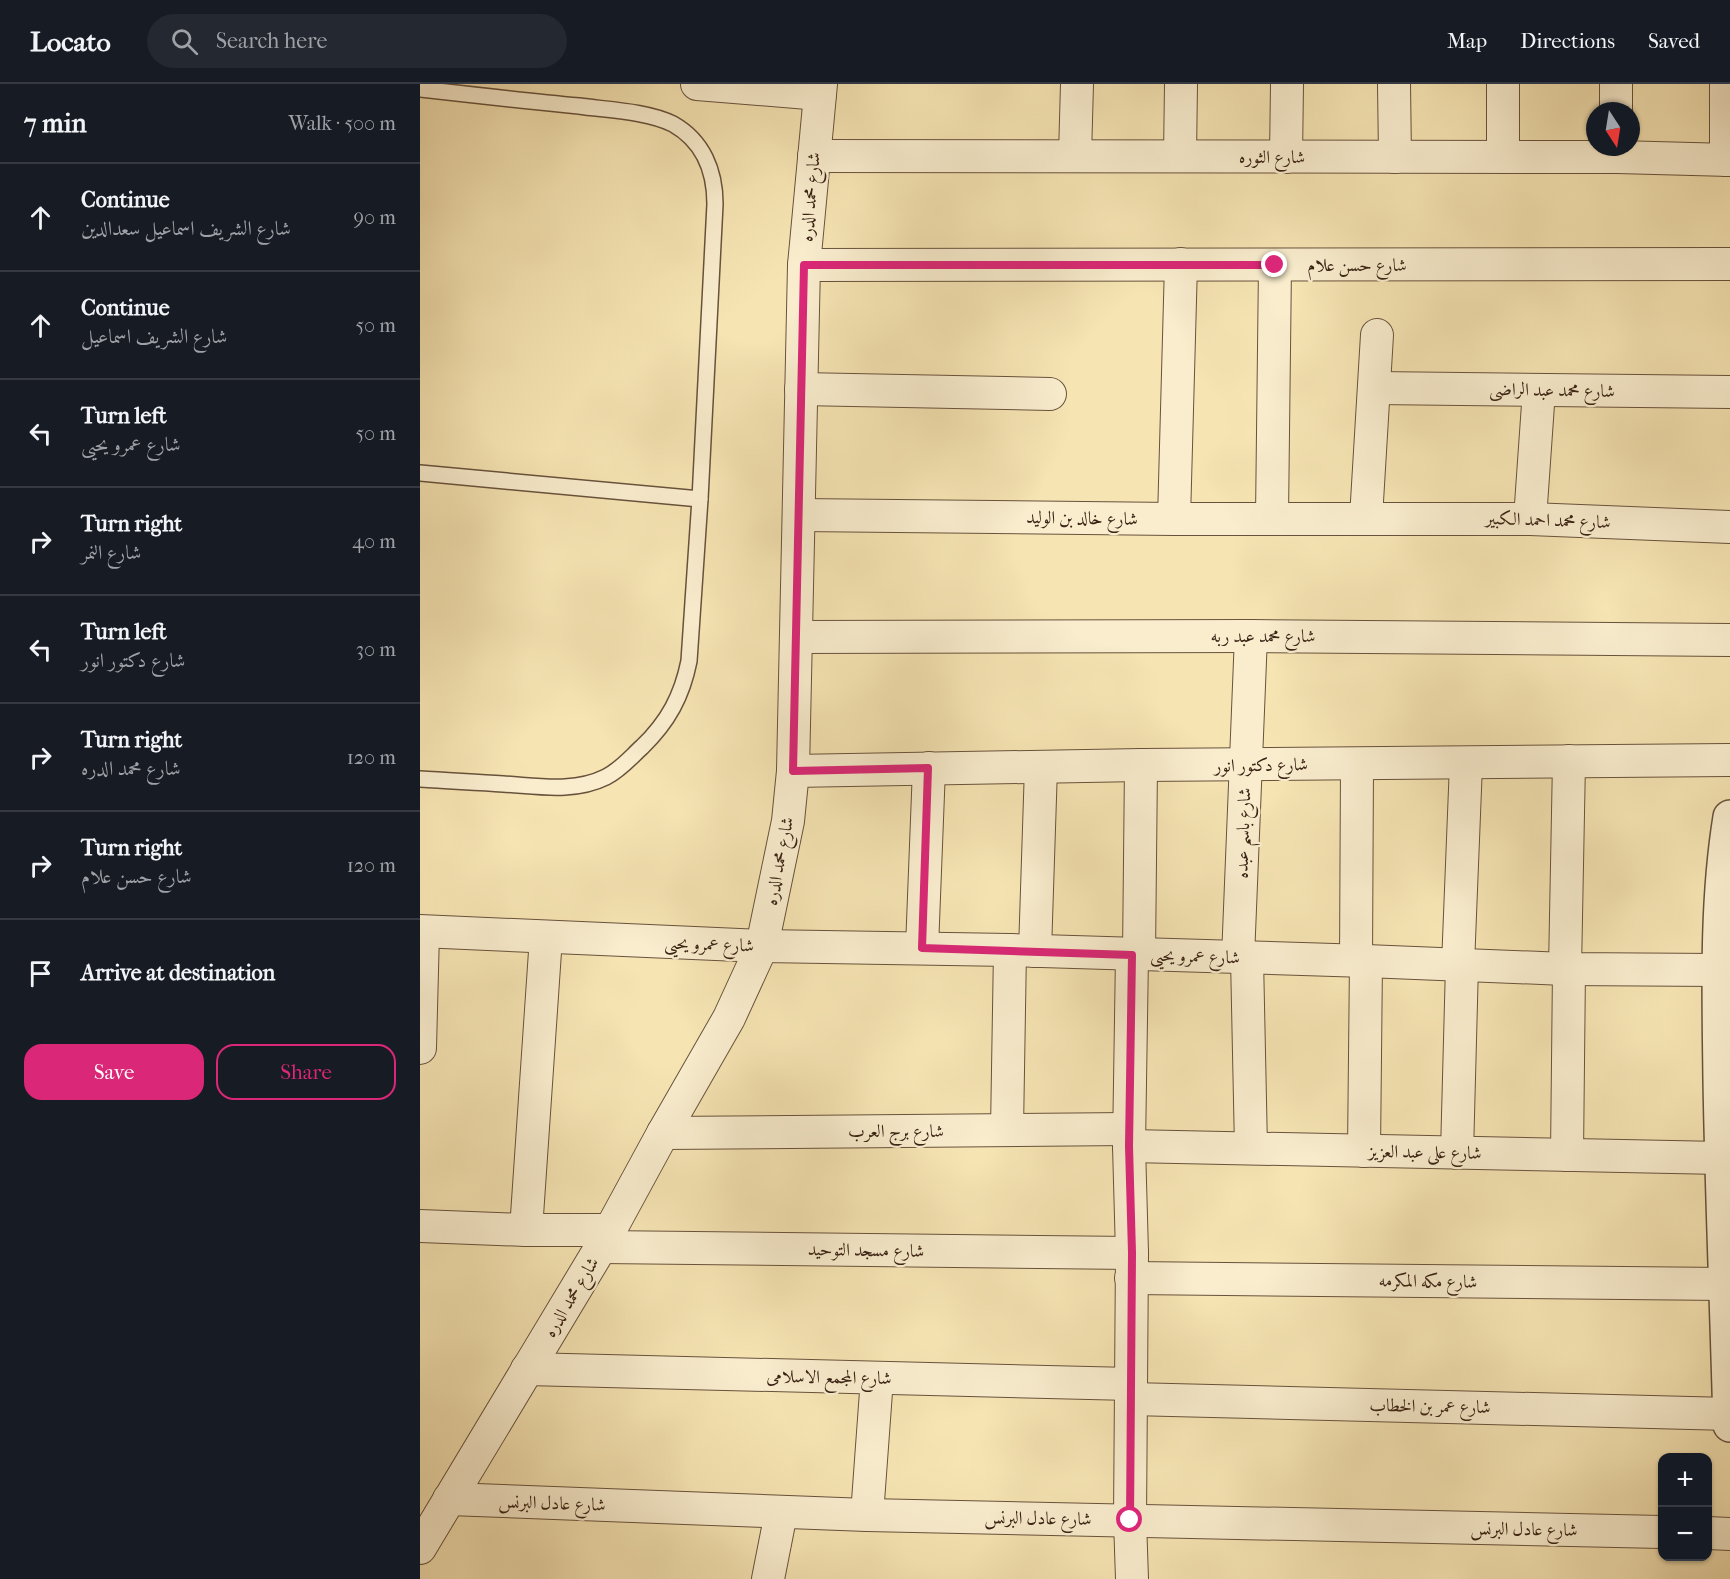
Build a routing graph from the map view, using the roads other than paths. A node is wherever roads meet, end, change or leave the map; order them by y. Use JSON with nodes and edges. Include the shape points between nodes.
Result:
{"nodes":[{"id":1,"x":697,"y":84,"type":"edge"},
{"id":2,"x":1077,"y":84,"type":"edge"},
{"id":3,"x":1181,"y":84,"type":"edge"},
{"id":4,"x":1287,"y":84,"type":"edge"},
{"id":5,"x":1394,"y":84,"type":"edge"},
{"id":6,"x":1503,"y":84,"type":"edge"},
{"id":7,"x":1616,"y":84,"type":"edge"},
{"id":8,"x":1726,"y":84,"type":"edge"},
{"id":9,"x":420,"y":89,"type":"edge"},
{"id":10,"x":820,"y":89,"type":"edge"},
{"id":11,"x":1616,"y":102,"type":"edge"},
{"id":12,"x":1586,"y":153,"type":"edge"},
{"id":13,"x":1640,"y":154,"type":"edge"},
{"id":14,"x":814,"y":156,"type":"junction"},
{"id":15,"x":1075,"y":156,"type":"junction"},
{"id":16,"x":1180,"y":156,"type":"junction"},
{"id":17,"x":1286,"y":157,"type":"junction"},
{"id":18,"x":1395,"y":157,"type":"junction"},
{"id":19,"x":1503,"y":157,"type":"junction"},
{"id":20,"x":1728,"y":160,"type":"edge"},
{"id":21,"x":1181,"y":264,"type":"junction"},
{"id":22,"x":1730,"y":264,"type":"edge"},
{"id":23,"x":804,"y":265,"type":"junction"},
{"id":24,"x":1275,"y":265,"type":"junction"},
{"id":25,"x":1377,"y":335,"type":"dead end"},
{"id":26,"x":1375,"y":388,"type":"junction"},
{"id":27,"x":801,"y":389,"type":"junction"},
{"id":28,"x":1539,"y":390,"type":"junction"},
{"id":29,"x":1730,"y":393,"type":"edge"},
{"id":30,"x":1050,"y":394,"type":"dead end"},
{"id":31,"x":420,"y":473,"type":"edge"},
{"id":32,"x":700,"y":499,"type":"junction"},
{"id":33,"x":799,"y":515,"type":"junction"},
{"id":34,"x":1272,"y":517,"type":"junction"},
{"id":35,"x":1366,"y":518,"type":"junction"},
{"id":36,"x":1174,"y":519,"type":"junction"},
{"id":37,"x":1530,"y":519,"type":"junction"},
{"id":38,"x":1730,"y":527,"type":"edge"},
{"id":39,"x":796,"y":636,"type":"junction"},
{"id":40,"x":1251,"y":636,"type":"junction"},
{"id":41,"x":1730,"y":640,"type":"edge"},
{"id":42,"x":1730,"y":760,"type":"edge"},
{"id":43,"x":1569,"y":761,"type":"junction"},
{"id":44,"x":1357,"y":764,"type":"junction"},
{"id":45,"x":1466,"y":764,"type":"junction"},
{"id":46,"x":1141,"y":765,"type":"junction"},
{"id":47,"x":1246,"y":765,"type":"junction"},
{"id":48,"x":1041,"y":767,"type":"junction"},
{"id":49,"x":928,"y":768,"type":"junction"},
{"id":50,"x":793,"y":771,"type":"junction"},
{"id":51,"x":420,"y":779,"type":"edge"},
{"id":52,"x":1730,"y":817,"type":"edge"},
{"id":53,"x":422,"y":932,"type":"edge"},
{"id":54,"x":546,"y":937,"type":"junction"},
{"id":55,"x":762,"y":946,"type":"junction"},
{"id":56,"x":922,"y":948,"type":"junction"},
{"id":57,"x":1022,"y":951,"type":"junction"},
{"id":58,"x":1135,"y":955,"type":"junction"},
{"id":59,"x":1243,"y":958,"type":"junction"},
{"id":60,"x":1361,"y":961,"type":"junction"},
{"id":61,"x":1460,"y":965,"type":"junction"},
{"id":62,"x":1567,"y":969,"type":"junction"},
{"id":63,"x":1718,"y":970,"type":"junction"},
{"id":64,"x":420,"y":1048,"type":"edge"},
{"id":65,"x":1007,"y":1130,"type":"junction"},
{"id":66,"x":663,"y":1133,"type":"junction"},
{"id":67,"x":1129,"y":1138,"type":"junction"},
{"id":68,"x":1251,"y":1148,"type":"junction"},
{"id":69,"x":1364,"y":1151,"type":"junction"},
{"id":70,"x":1457,"y":1153,"type":"junction"},
{"id":71,"x":1567,"y":1155,"type":"junction"},
{"id":72,"x":1721,"y":1158,"type":"junction"},
{"id":73,"x":420,"y":1226,"type":"edge"},
{"id":74,"x":526,"y":1230,"type":"junction"},
{"id":75,"x":606,"y":1239,"type":"junction"},
{"id":76,"x":1132,"y":1266,"type":"junction"},
{"id":77,"x":1725,"y":1284,"type":"junction"},
{"id":78,"x":527,"y":1370,"type":"junction"},
{"id":79,"x":877,"y":1378,"type":"junction"},
{"id":80,"x":1131,"y":1391,"type":"junction"},
{"id":81,"x":1730,"y":1414,"type":"edge"},
{"id":82,"x":1730,"y":1425,"type":"edge"},
{"id":83,"x":449,"y":1499,"type":"junction"},
{"id":84,"x":781,"y":1513,"type":"junction"},
{"id":85,"x":867,"y":1515,"type":"junction"},
{"id":86,"x":1130,"y":1520,"type":"junction"},
{"id":87,"x":1658,"y":1532,"type":"edge"},
{"id":88,"x":1712,"y":1533,"type":"edge"},
{"id":89,"x":1730,"y":1534,"type":"edge"},
{"id":90,"x":423,"y":1537,"type":"edge"},
{"id":91,"x":768,"y":1579,"type":"edge"},
{"id":92,"x":1132,"y":1579,"type":"edge"}],
"edges":[{"from":1,"to":10,"type":"street"},
{"from":2,"to":15,"type":"street"},
{"from":3,"to":16,"type":"street"},
{"from":4,"to":17,"type":"street"},
{"from":5,"to":18,"type":"street"},
{"from":6,"to":19,"type":"street"},
{"from":7,"to":11,"type":"street"},
{"from":8,"to":20,"type":"street"},
{"from":9,"to":32,"type":"lane","via":[[660,118],[687,134],[698,146],[712,174],[715,196]]},
{"from":10,"to":14,"type":"street","name":"شارع محمد الدره"},
{"from":12,"to":19,"type":"street","name":"شارع الثوره"},
{"from":13,"to":20,"type":"street","name":"شارع الثوره"},
{"from":14,"to":15,"type":"street","name":"شارع الثوره"},
{"from":14,"to":23,"type":"street","name":"شارع محمد الدره"},
{"from":15,"to":16,"type":"street","name":"شارع الثوره"},
{"from":16,"to":17,"type":"street","name":"شارع الثوره"},
{"from":17,"to":18,"type":"street","name":"شارع الثوره"},
{"from":18,"to":19,"type":"street","name":"شارع الثوره"},
{"from":21,"to":23,"type":"street","name":"شارع حسن علام"},
{"from":21,"to":24,"type":"street","name":"شارع حسن علام"},
{"from":21,"to":36,"type":"street"},
{"from":22,"to":24,"type":"street","name":"شارع حسن علام"},
{"from":23,"to":27,"type":"street","name":"شارع محمد الدره"},
{"from":24,"to":34,"type":"street"},
{"from":25,"to":26,"type":"street"},
{"from":26,"to":28,"type":"street","name":"شارع محمد عبد الراضى"},
{"from":26,"to":35,"type":"street"},
{"from":27,"to":30,"type":"street"},
{"from":27,"to":33,"type":"street","name":"شارع محمد الدره"},
{"from":28,"to":29,"type":"street","name":"شارع محمد عبد الراضى"},
{"from":28,"to":37,"type":"street"},
{"from":31,"to":32,"type":"lane"},
{"from":32,"to":51,"type":"lane","via":[[689,661],[685,681],[656,734],[619,770],[579,786]]},
{"from":33,"to":36,"type":"street","name":"شارع خالد بن الوليد"},
{"from":33,"to":39,"type":"street","name":"شارع محمد الدره"},
{"from":34,"to":35,"type":"street","name":"شارع خالد بن الوليد"},
{"from":34,"to":36,"type":"street","name":"شارع خالد بن الوليد"},
{"from":35,"to":37,"type":"street","name":"شارع محمد احمد الكبير"},
{"from":37,"to":38,"type":"street","name":"شارع محمد احمد الكبير"},
{"from":39,"to":40,"type":"street","name":"شارع محمد عبد ربه"},
{"from":39,"to":50,"type":"street","name":"شارع محمد الدره"},
{"from":40,"to":41,"type":"street","name":"شارع محمد عبد ربه"},
{"from":40,"to":47,"type":"street","name":"شارع باسم عبده"},
{"from":42,"to":43,"type":"street","name":"شارع دكتور انور"},
{"from":43,"to":45,"type":"street","name":"شارع دكتور انور"},
{"from":43,"to":62,"type":"street"},
{"from":44,"to":45,"type":"street","name":"شارع دكتور انور"},
{"from":44,"to":47,"type":"street","name":"شارع دكتور انور"},
{"from":44,"to":60,"type":"street"},
{"from":45,"to":61,"type":"street"},
{"from":46,"to":47,"type":"street","name":"شارع دكتور انور"},
{"from":46,"to":48,"type":"street","name":"شارع دكتور انور"},
{"from":46,"to":58,"type":"street"},
{"from":47,"to":59,"type":"street","name":"شارع باسم عبده"},
{"from":48,"to":49,"type":"street","name":"شارع دكتور انور"},
{"from":48,"to":57,"type":"street"},
{"from":49,"to":50,"type":"street","name":"شارع دكتور انور"},
{"from":49,"to":56,"type":"street"},
{"from":50,"to":55,"type":"street","name":"شارع محمد الدره","via":[[788,821]]},
{"from":52,"to":63,"type":"street"},
{"from":53,"to":54,"type":"street","name":"شارع عمرو يحيى"},
{"from":53,"to":64,"type":"street"},
{"from":54,"to":55,"type":"street","name":"شارع عمرو يحيى"},
{"from":54,"to":74,"type":"street"},
{"from":55,"to":56,"type":"street","name":"شارع عمرو يحيى"},
{"from":55,"to":66,"type":"street","name":"شارع محمد الدره","via":[[729,1018]]},
{"from":56,"to":57,"type":"street","name":"شارع عمرو يحيى"},
{"from":57,"to":58,"type":"street","name":"شارع عمرو يحيى"},
{"from":57,"to":65,"type":"street"},
{"from":58,"to":59,"type":"street","name":"شارع عمرو يحيى"},
{"from":58,"to":67,"type":"street"},
{"from":59,"to":60,"type":"street","name":"شارع عمرو يحيى"},
{"from":59,"to":68,"type":"street","name":"شارع باسم عبده"},
{"from":60,"to":61,"type":"street","name":"شارع عمرو يحيى"},
{"from":60,"to":69,"type":"street"},
{"from":61,"to":62,"type":"street","name":"شارع عمرو يحيى"},
{"from":61,"to":70,"type":"street"},
{"from":62,"to":63,"type":"street","name":"شارع عمرو يحيى"},
{"from":62,"to":71,"type":"street"},
{"from":63,"to":72,"type":"street"},
{"from":65,"to":66,"type":"street","name":"شارع برج العرب"},
{"from":65,"to":67,"type":"street","name":"شارع برج العرب"},
{"from":66,"to":75,"type":"street","name":"شارع محمد الدره"},
{"from":67,"to":68,"type":"street","name":"شارع على عبد العزيز"},
{"from":67,"to":76,"type":"street"},
{"from":68,"to":69,"type":"street","name":"شارع على عبد العزيز"},
{"from":69,"to":70,"type":"street","name":"شارع على عبد العزيز"},
{"from":70,"to":71,"type":"street","name":"شارع على عبد العزيز"},
{"from":71,"to":72,"type":"street","name":"شارع على عبد العزيز"},
{"from":72,"to":77,"type":"street"},
{"from":73,"to":74,"type":"street","name":"شارع مسجد التوحيد"},
{"from":74,"to":75,"type":"street","name":"شارع مسجد التوحيد"},
{"from":75,"to":76,"type":"street","name":"شارع مسجد التوحيد"},
{"from":75,"to":78,"type":"street","name":"شارع محمد الدره"},
{"from":76,"to":77,"type":"street","name":"شارع مكه المكرمه"},
{"from":76,"to":80,"type":"street"},
{"from":77,"to":81,"type":"street"},
{"from":78,"to":79,"type":"street","name":"شارع المجمع الاسلامى"},
{"from":78,"to":83,"type":"street","name":"شارع محمد الدره"},
{"from":79,"to":80,"type":"street","name":"شارع المجمع الاسلامى"},
{"from":79,"to":85,"type":"street"},
{"from":80,"to":81,"type":"street","name":"شارع عمر بن الخطاب"},
{"from":80,"to":86,"type":"street"},
{"from":81,"to":82,"type":"street"},
{"from":83,"to":84,"type":"street","name":"شارع عادل البرنس"},
{"from":83,"to":90,"type":"street","name":"شارع محمد الدره"},
{"from":84,"to":85,"type":"street","name":"شارع عادل البرنس"},
{"from":84,"to":91,"type":"street"},
{"from":85,"to":86,"type":"street","name":"شارع عادل البرنس"},
{"from":86,"to":87,"type":"street","name":"شارع عادل البرنس"},
{"from":86,"to":92,"type":"street"},
{"from":88,"to":89,"type":"street"}]}
